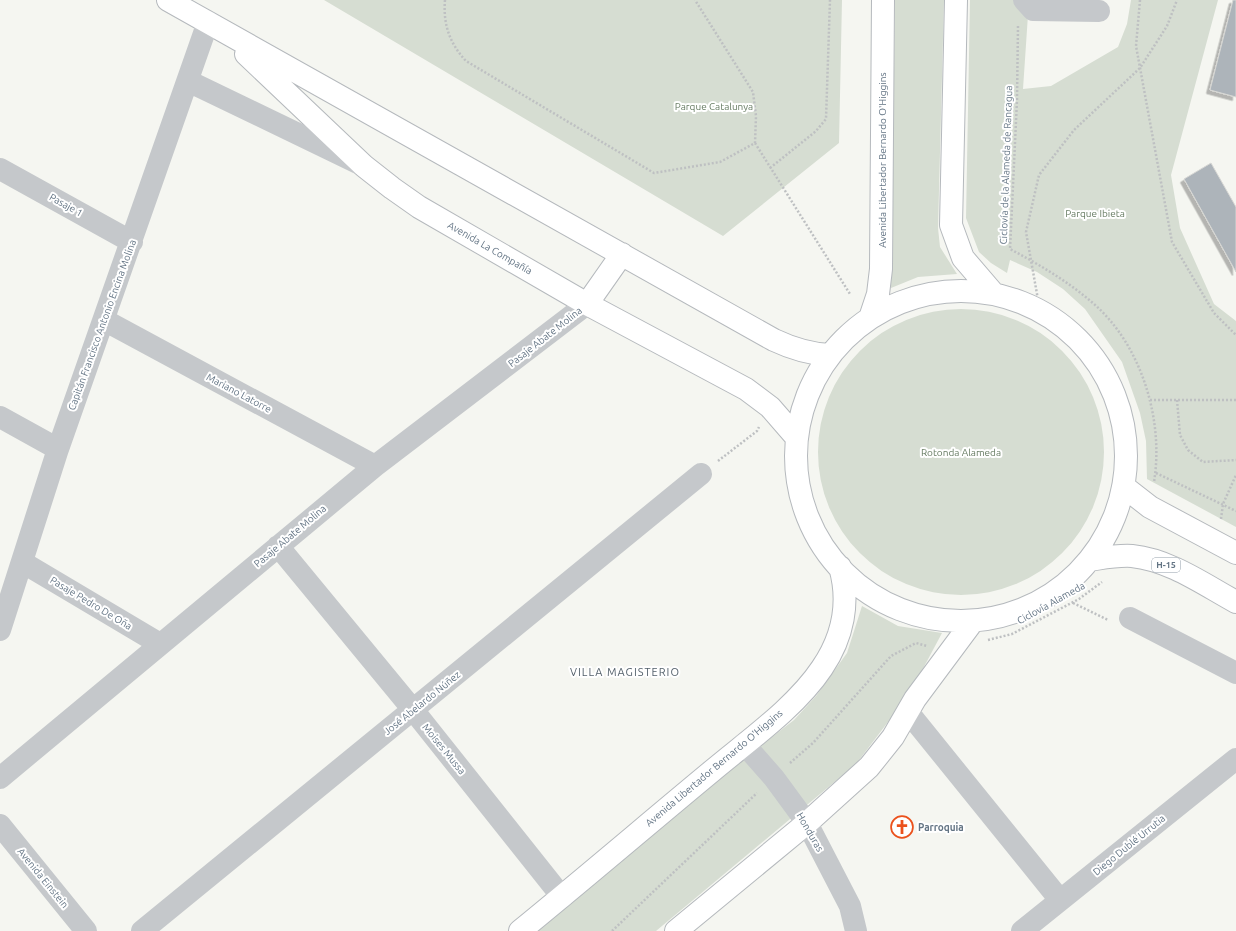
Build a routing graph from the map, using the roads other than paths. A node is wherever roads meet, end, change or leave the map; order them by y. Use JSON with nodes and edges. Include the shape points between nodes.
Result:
{"nodes":[{"id":1,"x":168,"y":0,"type":"edge"},
{"id":2,"x":884,"y":0,"type":"edge"},
{"id":3,"x":956,"y":0,"type":"edge"},
{"id":4,"x":1027,"y":8,"type":"edge"},
{"id":5,"x":1099,"y":11,"type":"dead end"},
{"id":6,"x":208,"y":22,"type":"junction"},
{"id":7,"x":188,"y":81,"type":"junction"},
{"id":8,"x":364,"y":166,"type":"junction"},
{"id":9,"x":0,"y":169,"type":"edge"},
{"id":10,"x":132,"y":242,"type":"junction"},
{"id":11,"x":622,"y":254,"type":"junction"},
{"id":12,"x":992,"y":293,"type":"junction"},
{"id":13,"x":588,"y":304,"type":"junction"},
{"id":14,"x":870,"y":318,"type":"junction"},
{"id":15,"x":104,"y":320,"type":"junction"},
{"id":16,"x":830,"y":355,"type":"junction"},
{"id":17,"x":0,"y":417,"type":"edge"},
{"id":18,"x":798,"y":438,"type":"junction"},
{"id":19,"x":58,"y":449,"type":"junction"},
{"id":20,"x":375,"y":466,"type":"junction"},
{"id":21,"x":701,"y":474,"type":"road end"},
{"id":22,"x":1123,"y":486,"type":"junction"},
{"id":23,"x":278,"y":546,"type":"junction"},
{"id":24,"x":1227,"y":548,"type":"edge"},
{"id":25,"x":1089,"y":560,"type":"junction"},
{"id":26,"x":22,"y":562,"type":"junction"},
{"id":27,"x":840,"y":567,"type":"junction"},
{"id":28,"x":1236,"y":602,"type":"edge"},
{"id":29,"x":1130,"y":618,"type":"road end"},
{"id":30,"x":974,"y":621,"type":"junction"},
{"id":31,"x":0,"y":630,"type":"edge"},
{"id":32,"x":160,"y":644,"type":"junction"},
{"id":33,"x":1236,"y":673,"type":"edge"},
{"id":34,"x":414,"y":710,"type":"junction"},
{"id":35,"x":908,"y":712,"type":"junction"},
{"id":36,"x":744,"y":744,"type":"junction"},
{"id":37,"x":1236,"y":759,"type":"edge"},
{"id":38,"x":0,"y":778,"type":"edge"},
{"id":39,"x":807,"y":823,"type":"junction"},
{"id":40,"x":0,"y":825,"type":"edge"},
{"id":41,"x":562,"y":897,"type":"junction"},
{"id":42,"x":1060,"y":900,"type":"junction"},
{"id":43,"x":86,"y":931,"type":"edge"},
{"id":44,"x":142,"y":931,"type":"edge"},
{"id":45,"x":520,"y":931,"type":"edge"},
{"id":46,"x":676,"y":931,"type":"edge"},
{"id":47,"x":856,"y":931,"type":"edge"},
{"id":48,"x":1022,"y":931,"type":"edge"}],
"edges":[{"from":1,"to":6,"type":"main road","name":"Avenida La Compañía"},
{"from":2,"to":14,"type":"main road","name":"Avenida Libertador Bernardo O'Higgins","via":[[881,268],[878,294]]},
{"from":3,"to":12,"type":"main road","via":[[951,225],[963,258]]},
{"from":4,"to":5,"type":"street"},
{"from":6,"to":7,"type":"street","name":"Capitán Francisco Antonio Encina Molina"},
{"from":6,"to":8,"type":"main road","name":"Avenida La Compañía","via":[[268,73]]},
{"from":6,"to":11,"type":"main road","name":"Avenida La Compañía"},
{"from":7,"to":8,"type":"street"},
{"from":7,"to":10,"type":"street","name":"Capitán Francisco Antonio Encina Molina"},
{"from":8,"to":13,"type":"main road","name":"Avenida La Compañía","via":[[419,207]]},
{"from":9,"to":10,"type":"street","name":"Pasaje 1"},
{"from":10,"to":15,"type":"street","name":"Capitán Francisco Antonio Encina Molina"},
{"from":11,"to":13,"type":"main road"},
{"from":11,"to":16,"type":"main road","name":"Avenida La Compañía","via":[[774,340],[798,351]]},
{"from":12,"to":14,"type":"main road","via":[[967,290],[916,296],[892,305]]},
{"from":12,"to":22,"type":"main road","via":[[1040,310],[1064,327],[1085,347],[1103,371],[1115,398],[1123,427],[1126,456]]},
{"from":13,"to":18,"type":"main road","name":"Avenida La Compañía","via":[[746,389],[770,407]]},
{"from":13,"to":20,"type":"street","name":"Pasaje Abate Molina"},
{"from":14,"to":16,"type":"main road","via":[[855,329]]},
{"from":15,"to":19,"type":"street","name":"Capitán Francisco Antonio Encina Molina"},
{"from":15,"to":20,"type":"street","name":"Mariano Latorre"},
{"from":16,"to":18,"type":"main road","via":[[808,394]]},
{"from":17,"to":19,"type":"street"},
{"from":18,"to":27,"type":"main road","via":[[799,484],[805,507],[813,529]]},
{"from":19,"to":26,"type":"street","name":"Capitán Francisco Antonio Encina Molina"},
{"from":20,"to":23,"type":"street","name":"Pasaje Abate Molina"},
{"from":21,"to":34,"type":"street","name":"José Abelardo Núñez"},
{"from":22,"to":24,"type":"main road","via":[[1150,507]]},
{"from":22,"to":25,"type":"main road","via":[[1110,525]]},
{"from":23,"to":32,"type":"street","name":"Pasaje Abate Molina"},
{"from":23,"to":34,"type":"street","name":"Moises Mussa"},
{"from":25,"to":28,"type":"main road","number":"H-15","via":[[1118,556],[1155,560]]},
{"from":25,"to":30,"type":"main road","via":[[1070,580],[1031,605],[1000,616]]},
{"from":26,"to":31,"type":"street","name":"Capitán Francisco Antonio Encina Molina"},
{"from":26,"to":32,"type":"street","name":"Pasaje Pedro De Oña"},
{"from":27,"to":30,"type":"main road","via":[[868,592],[900,610],[937,619]]},
{"from":27,"to":36,"type":"main road","name":"Avenida Libertador Bernardo O'Higgins","via":[[845,585],[845,602],[833,650],[809,684],[786,708]]},
{"from":29,"to":33,"type":"street"},
{"from":30,"to":35,"type":"main road"},
{"from":32,"to":38,"type":"street","name":"Pasaje Abate Molina"},
{"from":34,"to":41,"type":"street","name":"Moises Mussa"},
{"from":34,"to":44,"type":"street","name":"José Abelardo Núñez"},
{"from":35,"to":39,"type":"main road","via":[[893,737],[869,767]]},
{"from":35,"to":42,"type":"street"},
{"from":36,"to":39,"type":"street","name":"Honduras","via":[[774,778]]},
{"from":36,"to":41,"type":"main road","name":"Avenida Libertador Bernardo O'Higgins"},
{"from":37,"to":42,"type":"street","name":"Diego Dublé Urrutia"},
{"from":39,"to":46,"type":"main road"},
{"from":39,"to":47,"type":"street","name":"Honduras","via":[[850,906]]},
{"from":40,"to":43,"type":"street","name":"Avenida Einstein"},
{"from":41,"to":45,"type":"main road","name":"Avenida Libertador Bernardo O'Higgins"},
{"from":42,"to":48,"type":"street","name":"Diego Dublé Urrutia"}]}
